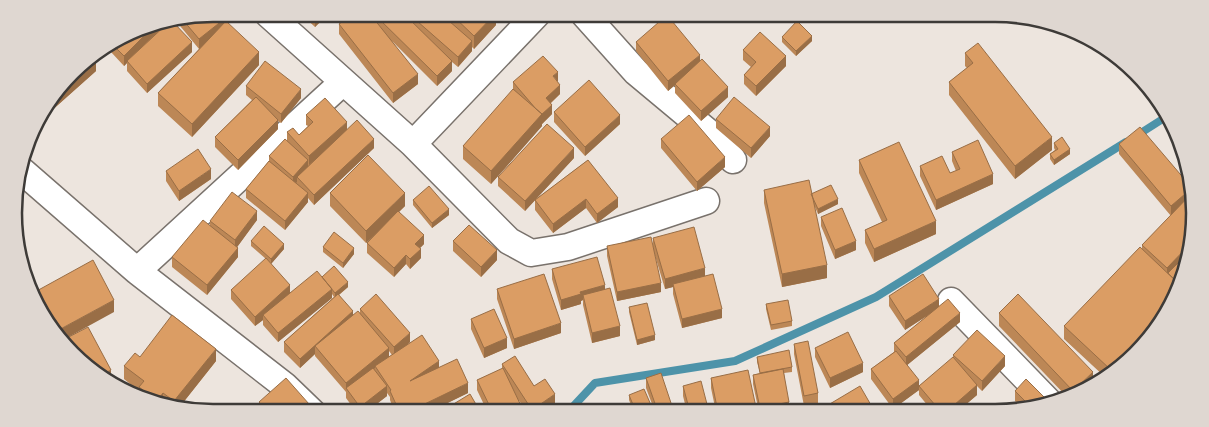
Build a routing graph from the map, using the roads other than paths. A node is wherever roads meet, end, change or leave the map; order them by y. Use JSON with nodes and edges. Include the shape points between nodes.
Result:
{"nodes":[{"id":1,"x":277,"y":22,"type":"edge"},
{"id":2,"x":529,"y":22,"type":"edge"},
{"id":3,"x":591,"y":22,"type":"edge"},
{"id":4,"x":343,"y":82,"type":"junction"},
{"id":5,"x":412,"y":144,"type":"junction"},
{"id":6,"x":733,"y":160,"type":"dead end"},
{"id":7,"x":26,"y":175,"type":"edge"},
{"id":8,"x":706,"y":201,"type":"dead end"},
{"id":9,"x":137,"y":271,"type":"junction"},
{"id":10,"x":951,"y":301,"type":"edge"},
{"id":11,"x":1045,"y":398,"type":"edge"},
{"id":12,"x":304,"y":404,"type":"edge"}],
"edges":[{"from":1,"to":4,"type":"street"},
{"from":2,"to":5,"type":"street"},
{"from":3,"to":6,"type":"street","via":[[636,72],[714,137]]},
{"from":4,"to":5,"type":"street"},
{"from":4,"to":9,"type":"street"},
{"from":5,"to":8,"type":"street","via":[[509,241],[531,253],[568,247]]},
{"from":7,"to":9,"type":"street"},
{"from":9,"to":12,"type":"street"},
{"from":10,"to":11,"type":"street"}]}
